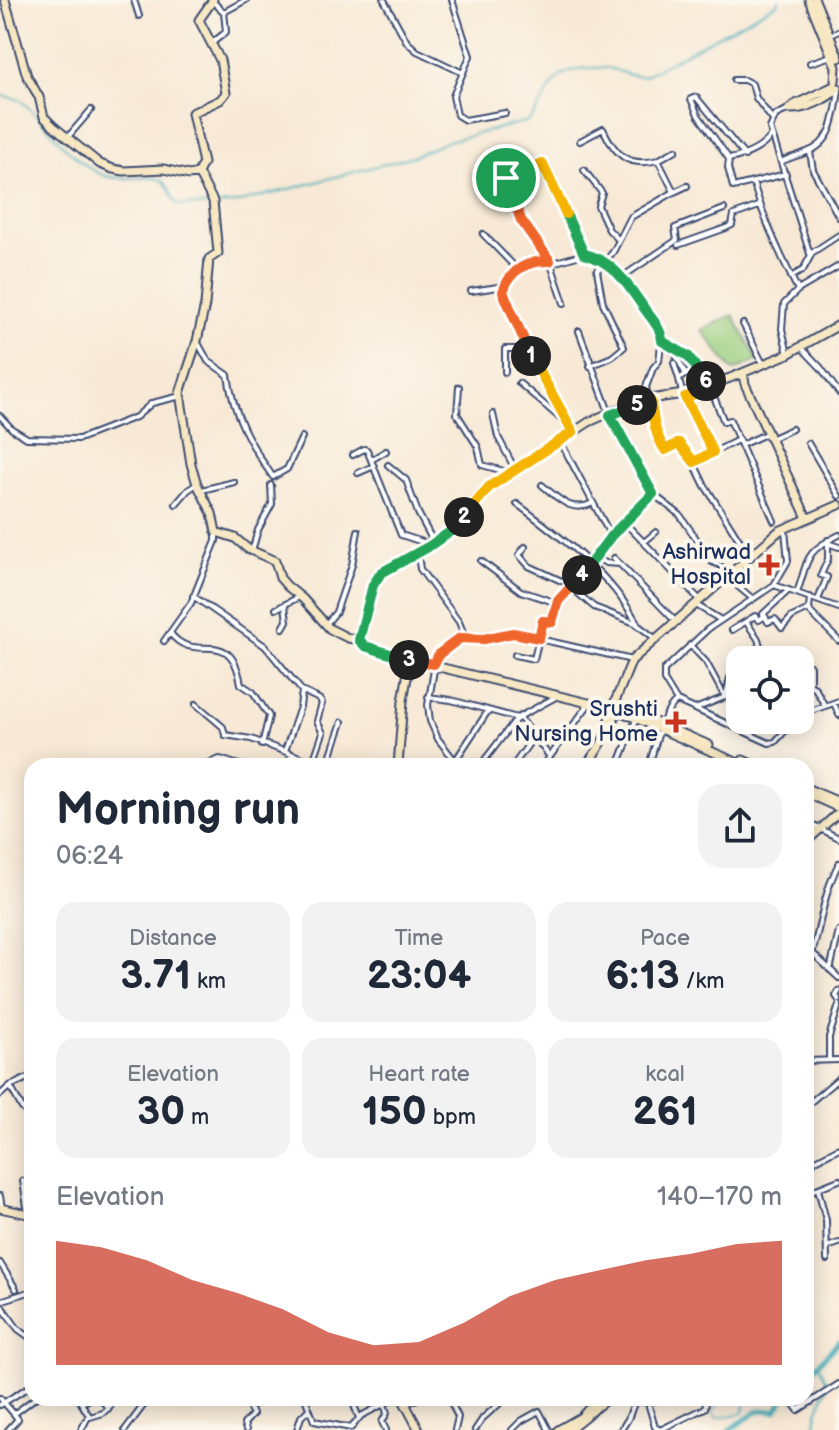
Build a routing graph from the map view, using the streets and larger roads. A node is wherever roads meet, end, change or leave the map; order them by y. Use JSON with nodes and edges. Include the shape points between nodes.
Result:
{"nodes":[{"id":1,"x":5,"y":0,"type":"edge"},
{"id":2,"x":134,"y":0,"type":"edge"},
{"id":3,"x":246,"y":0,"type":"edge"},
{"id":4,"x":384,"y":0,"type":"edge"},
{"id":5,"x":454,"y":0,"type":"edge"},
{"id":6,"x":812,"y":0,"type":"edge"},
{"id":7,"x":212,"y":1,"type":"edge"},
{"id":8,"x":224,"y":12,"type":"junction"},
{"id":9,"x":139,"y":16,"type":"dead end"},
{"id":10,"x":839,"y":31,"type":"edge"},
{"id":11,"x":828,"y":37,"type":"junction"},
{"id":12,"x":212,"y":44,"type":"junction"},
{"id":13,"x":836,"y":57,"type":"edge"},
{"id":14,"x":810,"y":63,"type":"dead end"},
{"id":15,"x":463,"y":73,"type":"junction"},
{"id":16,"x":734,"y":80,"type":"dead end"},
{"id":17,"x":837,"y":86,"type":"edge"},
{"id":18,"x":759,"y":103,"type":"junction"},
{"id":19,"x":752,"y":104,"type":"dead end"},
{"id":20,"x":789,"y":109,"type":"joint"},
{"id":21,"x":91,"y":110,"type":"dead end"},
{"id":22,"x":505,"y":113,"type":"dead end"},
{"id":23,"x":837,"y":114,"type":"edge"},
{"id":24,"x":772,"y":119,"type":"junction"},
{"id":25,"x":839,"y":130,"type":"edge"},
{"id":26,"x":829,"y":131,"type":"junction"},
{"id":27,"x":772,"y":135,"type":"junction"},
{"id":28,"x":67,"y":138,"type":"junction"},
{"id":29,"x":580,"y":141,"type":"dead end"},
{"id":30,"x":676,"y":150,"type":"dead end"},
{"id":31,"x":810,"y":152,"type":"junction"},
{"id":32,"x":745,"y":156,"type":"junction"},
{"id":33,"x":729,"y":159,"type":"junction"},
{"id":34,"x":658,"y":160,"type":"junction"},
{"id":35,"x":781,"y":162,"type":"junction"},
{"id":36,"x":584,"y":170,"type":"dead end"},
{"id":37,"x":198,"y":173,"type":"junction"},
{"id":38,"x":786,"y":174,"type":"junction"},
{"id":39,"x":753,"y":182,"type":"junction"},
{"id":40,"x":687,"y":186,"type":"dead end"},
{"id":41,"x":674,"y":192,"type":"junction"},
{"id":42,"x":759,"y":206,"type":"junction"},
{"id":43,"x":724,"y":209,"type":"dead end"},
{"id":44,"x":839,"y":217,"type":"edge"},
{"id":45,"x":483,"y":234,"type":"dead end"},
{"id":46,"x":839,"y":235,"type":"edge"},
{"id":47,"x":619,"y":240,"type":"junction"},
{"id":48,"x":678,"y":245,"type":"dead end"},
{"id":49,"x":584,"y":254,"type":"junction"},
{"id":50,"x":811,"y":255,"type":"junction"},
{"id":51,"x":550,"y":261,"type":"junction"},
{"id":52,"x":602,"y":262,"type":"junction"},
{"id":53,"x":839,"y":266,"type":"edge"},
{"id":54,"x":518,"y":270,"type":"junction"},
{"id":55,"x":622,"y":277,"type":"junction"},
{"id":56,"x":791,"y":277,"type":"junction"},
{"id":57,"x":505,"y":286,"type":"junction"},
{"id":58,"x":798,"y":290,"type":"junction"},
{"id":59,"x":471,"y":291,"type":"dead end"},
{"id":60,"x":564,"y":303,"type":"dead end"},
{"id":61,"x":743,"y":324,"type":"dead end"},
{"id":62,"x":839,"y":325,"type":"edge"},
{"id":63,"x":579,"y":331,"type":"dead end"},
{"id":64,"x":197,"y":341,"type":"junction"},
{"id":65,"x":662,"y":341,"type":"junction"},
{"id":66,"x":801,"y":347,"type":"junction"},
{"id":67,"x":528,"y":349,"type":"junction"},
{"id":68,"x":788,"y":354,"type":"junction"},
{"id":69,"x":674,"y":363,"type":"dead end"},
{"id":70,"x":763,"y":364,"type":"junction"},
{"id":71,"x":590,"y":366,"type":"junction"},
{"id":72,"x":691,"y":371,"type":"junction"},
{"id":73,"x":505,"y":372,"type":"dead end"},
{"id":74,"x":686,"y":375,"type":"junction"},
{"id":75,"x":736,"y":376,"type":"junction"},
{"id":76,"x":679,"y":379,"type":"junction"},
{"id":77,"x":519,"y":383,"type":"dead end"},
{"id":78,"x":459,"y":387,"type":"dead end"},
{"id":79,"x":707,"y":387,"type":"junction"},
{"id":80,"x":839,"y":393,"type":"edge"},
{"id":81,"x":181,"y":396,"type":"junction"},
{"id":82,"x":684,"y":396,"type":"junction"},
{"id":83,"x":650,"y":400,"type":"junction"},
{"id":84,"x":493,"y":414,"type":"dead end"},
{"id":85,"x":610,"y":414,"type":"junction"},
{"id":86,"x":0,"y":416,"type":"edge"},
{"id":87,"x":567,"y":424,"type":"junction"},
{"id":88,"x":792,"y":429,"type":"dead end"},
{"id":89,"x":574,"y":434,"type":"junction"},
{"id":90,"x":769,"y":436,"type":"junction"},
{"id":91,"x":302,"y":437,"type":"dead end"},
{"id":92,"x":560,"y":442,"type":"junction"},
{"id":93,"x":740,"y":442,"type":"junction"},
{"id":94,"x":808,"y":443,"type":"dead end"},
{"id":95,"x":386,"y":451,"type":"dead end"},
{"id":96,"x":713,"y":452,"type":"junction"},
{"id":97,"x":353,"y":455,"type":"dead end"},
{"id":98,"x":694,"y":462,"type":"junction"},
{"id":99,"x":372,"y":463,"type":"junction"},
{"id":100,"x":388,"y":465,"type":"dead end"},
{"id":101,"x":358,"y":473,"type":"dead end"},
{"id":102,"x":514,"y":473,"type":"junction"},
{"id":103,"x":234,"y":482,"type":"dead end"},
{"id":104,"x":271,"y":485,"type":"dead end"},
{"id":105,"x":542,"y":485,"type":"dead end"},
{"id":106,"x":198,"y":487,"type":"junction"},
{"id":107,"x":653,"y":494,"type":"junction"},
{"id":108,"x":839,"y":496,"type":"edge"},
{"id":109,"x":593,"y":503,"type":"junction"},
{"id":110,"x":176,"y":504,"type":"dead end"},
{"id":111,"x":517,"y":504,"type":"dead end"},
{"id":112,"x":839,"y":505,"type":"edge"},
{"id":113,"x":807,"y":518,"type":"junction"},
{"id":114,"x":774,"y":521,"type":"dead end"},
{"id":115,"x":625,"y":523,"type":"junction"},
{"id":116,"x":785,"y":528,"type":"junction"},
{"id":117,"x":358,"y":531,"type":"dead end"},
{"id":118,"x":216,"y":532,"type":"junction"},
{"id":119,"x":656,"y":532,"type":"dead end"},
{"id":120,"x":839,"y":535,"type":"edge"},
{"id":121,"x":611,"y":536,"type":"junction"},
{"id":122,"x":644,"y":542,"type":"junction"},
{"id":123,"x":829,"y":542,"type":"junction"},
{"id":124,"x":433,"y":544,"type":"junction"},
{"id":125,"x":603,"y":546,"type":"junction"},
{"id":126,"x":525,"y":547,"type":"dead end"},
{"id":127,"x":839,"y":547,"type":"edge"},
{"id":128,"x":252,"y":551,"type":"junction"},
{"id":129,"x":609,"y":551,"type":"dead end"},
{"id":130,"x":417,"y":554,"type":"junction"},
{"id":131,"x":595,"y":557,"type":"junction"},
{"id":132,"x":750,"y":557,"type":"junction"},
{"id":133,"x":614,"y":558,"type":"dead end"},
{"id":134,"x":481,"y":561,"type":"dead end"},
{"id":135,"x":590,"y":564,"type":"junction"},
{"id":136,"x":620,"y":564,"type":"junction"},
{"id":137,"x":727,"y":577,"type":"junction"},
{"id":138,"x":774,"y":585,"type":"junction"},
{"id":139,"x":572,"y":588,"type":"junction"},
{"id":140,"x":789,"y":590,"type":"junction"},
{"id":141,"x":797,"y":593,"type":"junction"},
{"id":142,"x":193,"y":596,"type":"junction"},
{"id":143,"x":299,"y":597,"type":"junction"},
{"id":144,"x":810,"y":597,"type":"junction"},
{"id":145,"x":753,"y":599,"type":"junction"},
{"id":146,"x":818,"y":600,"type":"junction"},
{"id":147,"x":698,"y":602,"type":"junction"},
{"id":148,"x":557,"y":603,"type":"junction"},
{"id":149,"x":285,"y":606,"type":"junction"},
{"id":150,"x":839,"y":608,"type":"edge"},
{"id":151,"x":276,"y":609,"type":"dead end"},
{"id":152,"x":809,"y":609,"type":"junction"},
{"id":153,"x":765,"y":616,"type":"junction"},
{"id":154,"x":721,"y":620,"type":"junction"},
{"id":155,"x":676,"y":622,"type":"junction"},
{"id":156,"x":747,"y":623,"type":"junction"},
{"id":157,"x":326,"y":624,"type":"junction"},
{"id":158,"x":638,"y":624,"type":"junction"},
{"id":159,"x":283,"y":628,"type":"dead end"},
{"id":160,"x":732,"y":630,"type":"dead end"},
{"id":161,"x":170,"y":633,"type":"junction"},
{"id":162,"x":465,"y":637,"type":"junction"},
{"id":163,"x":539,"y":638,"type":"junction"},
{"id":164,"x":656,"y":639,"type":"junction"},
{"id":165,"x":269,"y":640,"type":"dead end"},
{"id":166,"x":359,"y":640,"type":"junction"},
{"id":167,"x":164,"y":641,"type":"dead end"},
{"id":168,"x":839,"y":641,"type":"edge"},
{"id":169,"x":690,"y":645,"type":"junction"},
{"id":170,"x":265,"y":646,"type":"junction"},
{"id":171,"x":760,"y":646,"type":"edge"},
{"id":172,"x":515,"y":655,"type":"dead end"},
{"id":173,"x":410,"y":660,"type":"junction"},
{"id":174,"x":632,"y":660,"type":"junction"},
{"id":175,"x":432,"y":666,"type":"junction"},
{"id":176,"x":814,"y":687,"type":"edge"},
{"id":177,"x":302,"y":691,"type":"junction"},
{"id":178,"x":726,"y":693,"type":"edge"},
{"id":179,"x":555,"y":696,"type":"junction"},
{"id":180,"x":428,"y":697,"type":"junction"},
{"id":181,"x":725,"y":697,"type":"junction"},
{"id":182,"x":677,"y":701,"type":"junction"},
{"id":183,"x":837,"y":702,"type":"edge"},
{"id":184,"x":196,"y":704,"type":"dead end"},
{"id":185,"x":589,"y":704,"type":"junction"},
{"id":186,"x":825,"y":706,"type":"junction"},
{"id":187,"x":695,"y":709,"type":"junction"},
{"id":188,"x":814,"y":710,"type":"edge"},
{"id":189,"x":488,"y":711,"type":"junction"},
{"id":190,"x":614,"y":711,"type":"junction"},
{"id":191,"x":839,"y":715,"type":"edge"},
{"id":192,"x":637,"y":717,"type":"junction"},
{"id":193,"x":517,"y":718,"type":"junction"},
{"id":194,"x":342,"y":722,"type":"dead end"},
{"id":195,"x":726,"y":723,"type":"edge"},
{"id":196,"x":662,"y":727,"type":"junction"},
{"id":197,"x":749,"y":734,"type":"edge"},
{"id":198,"x":782,"y":734,"type":"edge"},
{"id":199,"x":535,"y":735,"type":"junction"},
{"id":200,"x":262,"y":745,"type":"junction"},
{"id":201,"x":285,"y":751,"type":"junction"},
{"id":202,"x":292,"y":754,"type":"junction"},
{"id":203,"x":550,"y":757,"type":"joint"},
{"id":204,"x":290,"y":758,"type":"edge"},
{"id":205,"x":302,"y":758,"type":"edge"},
{"id":206,"x":314,"y":758,"type":"edge"},
{"id":207,"x":328,"y":758,"type":"edge"},
{"id":208,"x":399,"y":758,"type":"edge"},
{"id":209,"x":453,"y":758,"type":"edge"},
{"id":210,"x":461,"y":758,"type":"edge"},
{"id":211,"x":486,"y":758,"type":"edge"},
{"id":212,"x":519,"y":758,"type":"edge"},
{"id":213,"x":590,"y":758,"type":"edge"},
{"id":214,"x":596,"y":758,"type":"edge"},
{"id":215,"x":621,"y":758,"type":"edge"},
{"id":216,"x":652,"y":758,"type":"edge"},
{"id":217,"x":733,"y":758,"type":"edge"},
{"id":218,"x":814,"y":794,"type":"edge"},
{"id":219,"x":839,"y":807,"type":"edge"},
{"id":220,"x":814,"y":826,"type":"edge"},
{"id":221,"x":820,"y":829,"type":"junction"},
{"id":222,"x":814,"y":835,"type":"edge"},
{"id":223,"x":839,"y":838,"type":"edge"},
{"id":224,"x":839,"y":863,"type":"edge"},
{"id":225,"x":839,"y":931,"type":"edge"},
{"id":226,"x":814,"y":948,"type":"edge"},
{"id":227,"x":814,"y":955,"type":"edge"},
{"id":228,"x":839,"y":958,"type":"edge"},
{"id":229,"x":832,"y":959,"type":"junction"},
{"id":230,"x":830,"y":970,"type":"junction"},
{"id":231,"x":839,"y":978,"type":"edge"},
{"id":232,"x":839,"y":991,"type":"edge"},
{"id":233,"x":839,"y":1003,"type":"edge"},
{"id":234,"x":829,"y":1060,"type":"junction"},
{"id":235,"x":839,"y":1060,"type":"edge"},
{"id":236,"x":814,"y":1061,"type":"edge"},
{"id":237,"x":839,"y":1078,"type":"edge"},
{"id":238,"x":24,"y":1080,"type":"edge"},
{"id":239,"x":10,"y":1086,"type":"junction"},
{"id":240,"x":0,"y":1095,"type":"edge"},
{"id":241,"x":814,"y":1099,"type":"edge"},
{"id":242,"x":24,"y":1110,"type":"edge"},
{"id":243,"x":839,"y":1148,"type":"edge"},
{"id":244,"x":814,"y":1161,"type":"edge"},
{"id":245,"x":839,"y":1180,"type":"edge"},
{"id":246,"x":23,"y":1181,"type":"dead end"},
{"id":247,"x":24,"y":1186,"type":"edge"},
{"id":248,"x":818,"y":1189,"type":"junction"},
{"id":249,"x":814,"y":1190,"type":"edge"},
{"id":250,"x":0,"y":1196,"type":"edge"},
{"id":251,"x":1,"y":1208,"type":"edge"},
{"id":252,"x":24,"y":1213,"type":"edge"},
{"id":253,"x":839,"y":1243,"type":"edge"},
{"id":254,"x":827,"y":1247,"type":"junction"},
{"id":255,"x":827,"y":1260,"type":"dead end"},
{"id":256,"x":0,"y":1263,"type":"edge"},
{"id":257,"x":16,"y":1289,"type":"dead end"},
{"id":258,"x":24,"y":1294,"type":"edge"},
{"id":259,"x":0,"y":1302,"type":"edge"},
{"id":260,"x":6,"y":1314,"type":"junction"},
{"id":261,"x":0,"y":1319,"type":"edge"},
{"id":262,"x":24,"y":1334,"type":"edge"},
{"id":263,"x":837,"y":1386,"type":"edge"},
{"id":264,"x":24,"y":1390,"type":"edge"},
{"id":265,"x":814,"y":1400,"type":"edge"},
{"id":266,"x":1,"y":1402,"type":"edge"},
{"id":267,"x":24,"y":1406,"type":"edge"},
{"id":268,"x":82,"y":1406,"type":"edge"},
{"id":269,"x":106,"y":1406,"type":"edge"},
{"id":270,"x":111,"y":1406,"type":"edge"},
{"id":271,"x":143,"y":1406,"type":"edge"},
{"id":272,"x":248,"y":1406,"type":"edge"},
{"id":273,"x":308,"y":1406,"type":"edge"},
{"id":274,"x":354,"y":1406,"type":"edge"},
{"id":275,"x":380,"y":1406,"type":"edge"},
{"id":276,"x":385,"y":1406,"type":"edge"},
{"id":277,"x":406,"y":1406,"type":"edge"},
{"id":278,"x":453,"y":1406,"type":"edge"},
{"id":279,"x":497,"y":1406,"type":"edge"},
{"id":280,"x":591,"y":1406,"type":"edge"},
{"id":281,"x":598,"y":1406,"type":"edge"},
{"id":282,"x":633,"y":1406,"type":"edge"},
{"id":283,"x":649,"y":1406,"type":"edge"},
{"id":284,"x":705,"y":1406,"type":"edge"},
{"id":285,"x":108,"y":1409,"type":"junction"},
{"id":286,"x":309,"y":1409,"type":"junction"},
{"id":287,"x":14,"y":1414,"type":"junction"},
{"id":288,"x":88,"y":1417,"type":"junction"},
{"id":289,"x":359,"y":1418,"type":"junction"},
{"id":290,"x":14,"y":1425,"type":"junction"},
{"id":291,"x":351,"y":1429,"type":"edge"},
{"id":292,"x":417,"y":1429,"type":"edge"},
{"id":293,"x":8,"y":1430,"type":"edge"},
{"id":294,"x":19,"y":1430,"type":"edge"},
{"id":295,"x":81,"y":1430,"type":"edge"},
{"id":296,"x":125,"y":1430,"type":"edge"},
{"id":297,"x":246,"y":1430,"type":"edge"},
{"id":298,"x":297,"y":1430,"type":"edge"},
{"id":299,"x":386,"y":1430,"type":"edge"},
{"id":300,"x":455,"y":1430,"type":"edge"},
{"id":301,"x":475,"y":1430,"type":"edge"},
{"id":302,"x":512,"y":1430,"type":"edge"},
{"id":303,"x":549,"y":1430,"type":"edge"},
{"id":304,"x":558,"y":1430,"type":"edge"},
{"id":305,"x":568,"y":1430,"type":"edge"},
{"id":306,"x":621,"y":1430,"type":"edge"}],
"edges":[{"from":1,"to":28,"type":"street","via":[[44,117]]},
{"from":2,"to":9,"type":"street"},
{"from":3,"to":8,"type":"street"},
{"from":4,"to":15,"type":"street","via":[[402,36],[417,51]]},
{"from":5,"to":15,"type":"street","via":[[470,56]]},
{"from":6,"to":11,"type":"street"},
{"from":7,"to":8,"type":"street"},
{"from":7,"to":12,"type":"street","via":[[199,20]]},
{"from":8,"to":12,"type":"street","via":[[226,32]]},
{"from":10,"to":11,"type":"street"},
{"from":11,"to":13,"type":"street"},
{"from":12,"to":37,"type":"street","via":[[226,93],[192,113],[203,163]]},
{"from":13,"to":14,"type":"street"},
{"from":13,"to":17,"type":"street"},
{"from":15,"to":22,"type":"street","via":[[453,101],[460,118]]},
{"from":16,"to":18,"type":"street","via":[[750,82]]},
{"from":17,"to":20,"type":"street","via":[[819,100]]},
{"from":17,"to":23,"type":"street"},
{"from":18,"to":19,"type":"street"},
{"from":18,"to":24,"type":"street"},
{"from":20,"to":24,"type":"street"},
{"from":21,"to":28,"type":"street"},
{"from":23,"to":26,"type":"street"},
{"from":24,"to":27,"type":"street"},
{"from":25,"to":26,"type":"street"},
{"from":26,"to":31,"type":"street"},
{"from":27,"to":32,"type":"street"},
{"from":27,"to":35,"type":"street"},
{"from":28,"to":37,"type":"street","via":[[113,169]]},
{"from":29,"to":34,"type":"street","via":[[603,129],[616,153],[639,162]]},
{"from":30,"to":34,"type":"street"},
{"from":31,"to":35,"type":"street"},
{"from":31,"to":44,"type":"street","via":[[813,170]]},
{"from":32,"to":33,"type":"street"},
{"from":32,"to":33,"type":"street","via":[[696,97],[691,99]]},
{"from":33,"to":39,"type":"street","via":[[733,187]]},
{"from":34,"to":41,"type":"street"},
{"from":35,"to":38,"type":"street"},
{"from":36,"to":47,"type":"street","via":[[602,193],[598,206]]},
{"from":37,"to":64,"type":"street","via":[[213,201],[218,253],[209,259]]},
{"from":38,"to":39,"type":"street"},
{"from":38,"to":50,"type":"street"},
{"from":39,"to":42,"type":"street"},
{"from":40,"to":41,"type":"street"},
{"from":41,"to":47,"type":"street","via":[[631,217]]},
{"from":42,"to":48,"type":"street","via":[[734,215],[726,228]]},
{"from":42,"to":56,"type":"street"},
{"from":43,"to":55,"type":"street","via":[[675,228],[677,240]]},
{"from":45,"to":54,"type":"street"},
{"from":46,"to":50,"type":"street"},
{"from":47,"to":52,"type":"street"},
{"from":49,"to":51,"type":"street"},
{"from":49,"to":51,"type":"street","via":[[542,163],[506,178],[521,220]]},
{"from":49,"to":52,"type":"street"},
{"from":50,"to":56,"type":"street","via":[[802,271]]},
{"from":51,"to":54,"type":"street"},
{"from":51,"to":60,"type":"street"},
{"from":52,"to":55,"type":"street"},
{"from":52,"to":71,"type":"street","via":[[597,271],[599,292],[624,347]]},
{"from":53,"to":58,"type":"street"},
{"from":54,"to":57,"type":"street"},
{"from":55,"to":65,"type":"street"},
{"from":56,"to":58,"type":"street"},
{"from":57,"to":59,"type":"street"},
{"from":57,"to":67,"type":"street"},
{"from":58,"to":68,"type":"street","via":[[784,304]]},
{"from":61,"to":70,"type":"street"},
{"from":62,"to":66,"type":"street"},
{"from":63,"to":71,"type":"street"},
{"from":64,"to":81,"type":"street"},
{"from":64,"to":91,"type":"street","via":[[208,361],[228,375],[247,439],[272,476],[287,469]]},
{"from":65,"to":79,"type":"street","via":[[688,356]]},
{"from":65,"to":83,"type":"street","via":[[646,387]]},
{"from":66,"to":68,"type":"street"},
{"from":66,"to":80,"type":"street"},
{"from":67,"to":73,"type":"street","via":[[505,349]]},
{"from":67,"to":87,"type":"street"},
{"from":68,"to":70,"type":"street"},
{"from":69,"to":76,"type":"street"},
{"from":70,"to":75,"type":"street"},
{"from":71,"to":85,"type":"street"},
{"from":72,"to":74,"type":"street"},
{"from":72,"to":74,"type":"street","via":[[687,360],[673,352]]},
{"from":72,"to":79,"type":"street"},
{"from":74,"to":76,"type":"street"},
{"from":75,"to":79,"type":"street"},
{"from":75,"to":90,"type":"street","via":[[745,384]]},
{"from":76,"to":82,"type":"street"},
{"from":77,"to":87,"type":"street"},
{"from":78,"to":102,"type":"street","via":[[456,412],[478,447],[482,465]]},
{"from":79,"to":82,"type":"street"},
{"from":79,"to":93,"type":"street"},
{"from":81,"to":86,"type":"street","via":[[152,403],[136,417],[79,439],[27,438]]},
{"from":81,"to":106,"type":"street"},
{"from":82,"to":83,"type":"street"},
{"from":82,"to":96,"type":"street"},
{"from":83,"to":85,"type":"street"},
{"from":83,"to":98,"type":"street","via":[[662,446],[665,450],[679,443]]},
{"from":84,"to":102,"type":"street"},
{"from":85,"to":89,"type":"street"},
{"from":85,"to":107,"type":"street"},
{"from":87,"to":89,"type":"street"},
{"from":88,"to":90,"type":"street"},
{"from":89,"to":92,"type":"street"},
{"from":90,"to":93,"type":"street"},
{"from":90,"to":113,"type":"street"},
{"from":92,"to":102,"type":"street"},
{"from":92,"to":109,"type":"street"},
{"from":93,"to":96,"type":"street"},
{"from":93,"to":114,"type":"street"},
{"from":94,"to":108,"type":"street"},
{"from":95,"to":99,"type":"street"},
{"from":96,"to":98,"type":"street"},
{"from":97,"to":99,"type":"street","via":[[366,448]]},
{"from":98,"to":132,"type":"street"},
{"from":99,"to":101,"type":"street"},
{"from":99,"to":124,"type":"street","via":[[401,535]]},
{"from":100,"to":124,"type":"street","via":[[406,480]]},
{"from":102,"to":124,"type":"street","via":[[489,487],[457,527]]},
{"from":103,"to":106,"type":"street"},
{"from":104,"to":128,"type":"street","via":[[274,498]]},
{"from":105,"to":109,"type":"street","via":[[570,506]]},
{"from":106,"to":110,"type":"street"},
{"from":106,"to":118,"type":"street"},
{"from":107,"to":115,"type":"street"},
{"from":107,"to":137,"type":"street","via":[[680,515]]},
{"from":109,"to":121,"type":"street"},
{"from":111,"to":135,"type":"street"},
{"from":112,"to":113,"type":"street"},
{"from":113,"to":116,"type":"street"},
{"from":115,"to":121,"type":"street"},
{"from":115,"to":122,"type":"street"},
{"from":116,"to":132,"type":"street"},
{"from":116,"to":138,"type":"street","via":[[788,561]]},
{"from":117,"to":157,"type":"street","via":[[336,612]]},
{"from":118,"to":128,"type":"street"},
{"from":118,"to":142,"type":"street"},
{"from":119,"to":122,"type":"street"},
{"from":120,"to":123,"type":"street"},
{"from":121,"to":125,"type":"street"},
{"from":122,"to":147,"type":"street"},
{"from":123,"to":127,"type":"street"},
{"from":123,"to":141,"type":"street","via":[[811,553]]},
{"from":123,"to":146,"type":"street","via":[[821,575],[827,577]]},
{"from":124,"to":130,"type":"street"},
{"from":125,"to":129,"type":"street"},
{"from":125,"to":131,"type":"street"},
{"from":126,"to":139,"type":"street","via":[[519,555],[529,566]]},
{"from":128,"to":143,"type":"street","via":[[275,561],[280,578]]},
{"from":130,"to":162,"type":"street","via":[[420,569]]},
{"from":130,"to":166,"type":"street","via":[[381,573]]},
{"from":131,"to":135,"type":"street"},
{"from":131,"to":136,"type":"street"},
{"from":132,"to":137,"type":"street"},
{"from":133,"to":136,"type":"street"},
{"from":134,"to":148,"type":"street","via":[[521,591]]},
{"from":135,"to":139,"type":"street"},
{"from":135,"to":158,"type":"street"},
{"from":136,"to":155,"type":"street"},
{"from":137,"to":145,"type":"street"},
{"from":137,"to":147,"type":"street"},
{"from":138,"to":140,"type":"street"},
{"from":138,"to":145,"type":"street"},
{"from":139,"to":148,"type":"street"},
{"from":139,"to":158,"type":"street","via":[[598,609]]},
{"from":140,"to":141,"type":"street"},
{"from":140,"to":153,"type":"street"},
{"from":141,"to":144,"type":"street"},
{"from":142,"to":161,"type":"street"},
{"from":142,"to":170,"type":"street"},
{"from":143,"to":149,"type":"street"},
{"from":143,"to":157,"type":"street"},
{"from":144,"to":146,"type":"street"},
{"from":144,"to":152,"type":"street"},
{"from":145,"to":154,"type":"street"},
{"from":146,"to":150,"type":"street"},
{"from":147,"to":154,"type":"street"},
{"from":147,"to":155,"type":"street"},
{"from":148,"to":163,"type":"street","via":[[552,621],[543,621]]},
{"from":149,"to":151,"type":"street"},
{"from":149,"to":159,"type":"street"},
{"from":152,"to":153,"type":"street","via":[[782,628]]},
{"from":152,"to":168,"type":"street"},
{"from":153,"to":156,"type":"street"},
{"from":154,"to":169,"type":"street"},
{"from":155,"to":164,"type":"street"},
{"from":156,"to":160,"type":"street"},
{"from":156,"to":171,"type":"street"},
{"from":157,"to":166,"type":"street"},
{"from":158,"to":164,"type":"street"},
{"from":161,"to":167,"type":"street"},
{"from":161,"to":200,"type":"street","via":[[184,646],[216,647],[231,655],[241,684],[269,716]]},
{"from":162,"to":163,"type":"street","via":[[513,633]]},
{"from":162,"to":175,"type":"street","via":[[451,643]]},
{"from":163,"to":172,"type":"street","via":[[533,659]]},
{"from":163,"to":174,"type":"street"},
{"from":164,"to":174,"type":"street"},
{"from":165,"to":170,"type":"street"},
{"from":166,"to":173,"type":"street"},
{"from":169,"to":181,"type":"street"},
{"from":169,"to":182,"type":"street","via":[[663,672]]},
{"from":170,"to":177,"type":"street"},
{"from":173,"to":175,"type":"street"},
{"from":173,"to":208,"type":"street"},
{"from":174,"to":190,"type":"street"},
{"from":175,"to":179,"type":"street"},
{"from":175,"to":180,"type":"street"},
{"from":176,"to":186,"type":"street"},
{"from":177,"to":201,"type":"street"},
{"from":177,"to":206,"type":"street","via":[[322,703],[317,721],[323,733]]},
{"from":178,"to":181,"type":"street"},
{"from":179,"to":185,"type":"street"},
{"from":179,"to":193,"type":"street"},
{"from":180,"to":189,"type":"street"},
{"from":180,"to":209,"type":"street","via":[[430,721]]},
{"from":181,"to":187,"type":"street"},
{"from":182,"to":187,"type":"street"},
{"from":182,"to":196,"type":"street"},
{"from":183,"to":186,"type":"street"},
{"from":183,"to":191,"type":"street"},
{"from":184,"to":200,"type":"street","via":[[223,727],[225,735]]},
{"from":185,"to":190,"type":"street"},
{"from":185,"to":203,"type":"street"},
{"from":186,"to":188,"type":"street"},
{"from":187,"to":195,"type":"street"},
{"from":189,"to":193,"type":"street"},
{"from":189,"to":210,"type":"street"},
{"from":190,"to":192,"type":"street"},
{"from":190,"to":213,"type":"street"},
{"from":190,"to":214,"type":"street","via":[[611,733]]},
{"from":192,"to":196,"type":"street"},
{"from":192,"to":215,"type":"street"},
{"from":193,"to":199,"type":"street"},
{"from":193,"to":211,"type":"street"},
{"from":194,"to":207,"type":"street"},
{"from":196,"to":216,"type":"street"},
{"from":196,"to":217,"type":"street"},
{"from":197,"to":198,"type":"street","via":[[769,743]]},
{"from":199,"to":203,"type":"street"},
{"from":199,"to":212,"type":"street"},
{"from":200,"to":201,"type":"street"},
{"from":201,"to":202,"type":"street"},
{"from":202,"to":204,"type":"street"},
{"from":202,"to":205,"type":"street"},
{"from":218,"to":219,"type":"street"},
{"from":219,"to":221,"type":"street"},
{"from":220,"to":221,"type":"street"},
{"from":221,"to":222,"type":"street"},
{"from":221,"to":223,"type":"street"},
{"from":224,"to":226,"type":"street","via":[[822,901]]},
{"from":225,"to":229,"type":"street"},
{"from":227,"to":230,"type":"street"},
{"from":228,"to":229,"type":"street"},
{"from":229,"to":230,"type":"street"},
{"from":230,"to":231,"type":"street"},
{"from":232,"to":233,"type":"street"},
{"from":233,"to":234,"type":"street"},
{"from":234,"to":235,"type":"street"},
{"from":234,"to":236,"type":"street"},
{"from":237,"to":241,"type":"street"},
{"from":238,"to":239,"type":"street"},
{"from":239,"to":240,"type":"street"},
{"from":239,"to":242,"type":"street"},
{"from":243,"to":244,"type":"street"},
{"from":245,"to":248,"type":"street"},
{"from":246,"to":247,"type":"street"},
{"from":248,"to":249,"type":"street"},
{"from":248,"to":254,"type":"street"},
{"from":250,"to":251,"type":"street"},
{"from":251,"to":252,"type":"street"},
{"from":253,"to":254,"type":"street"},
{"from":254,"to":255,"type":"street"},
{"from":256,"to":257,"type":"street"},
{"from":258,"to":259,"type":"street"},
{"from":259,"to":260,"type":"street"},
{"from":260,"to":261,"type":"street"},
{"from":260,"to":262,"type":"street"},
{"from":263,"to":265,"type":"street"},
{"from":264,"to":266,"type":"street"},
{"from":266,"to":287,"type":"street"},
{"from":267,"to":287,"type":"street"},
{"from":268,"to":288,"type":"street"},
{"from":269,"to":285,"type":"street"},
{"from":270,"to":285,"type":"street"},
{"from":271,"to":296,"type":"street"},
{"from":272,"to":297,"type":"street","via":[[253,1414],[244,1424]]},
{"from":273,"to":286,"type":"street"},
{"from":274,"to":289,"type":"street"},
{"from":275,"to":289,"type":"street"},
{"from":276,"to":299,"type":"street"},
{"from":277,"to":292,"type":"street"},
{"from":278,"to":300,"type":"street","via":[[458,1417]]},
{"from":279,"to":301,"type":"street"},
{"from":280,"to":304,"type":"street"},
{"from":281,"to":305,"type":"street"},
{"from":282,"to":306,"type":"street"},
{"from":283,"to":284,"type":"street","via":[[660,1430]]},
{"from":285,"to":288,"type":"street"},
{"from":286,"to":291,"type":"street","via":[[314,1421]]},
{"from":286,"to":298,"type":"street"},
{"from":287,"to":290,"type":"street"},
{"from":288,"to":295,"type":"street"},
{"from":289,"to":291,"type":"street"},
{"from":290,"to":293,"type":"street"},
{"from":290,"to":294,"type":"street"},
{"from":302,"to":303,"type":"street","via":[[539,1411]]}]}
